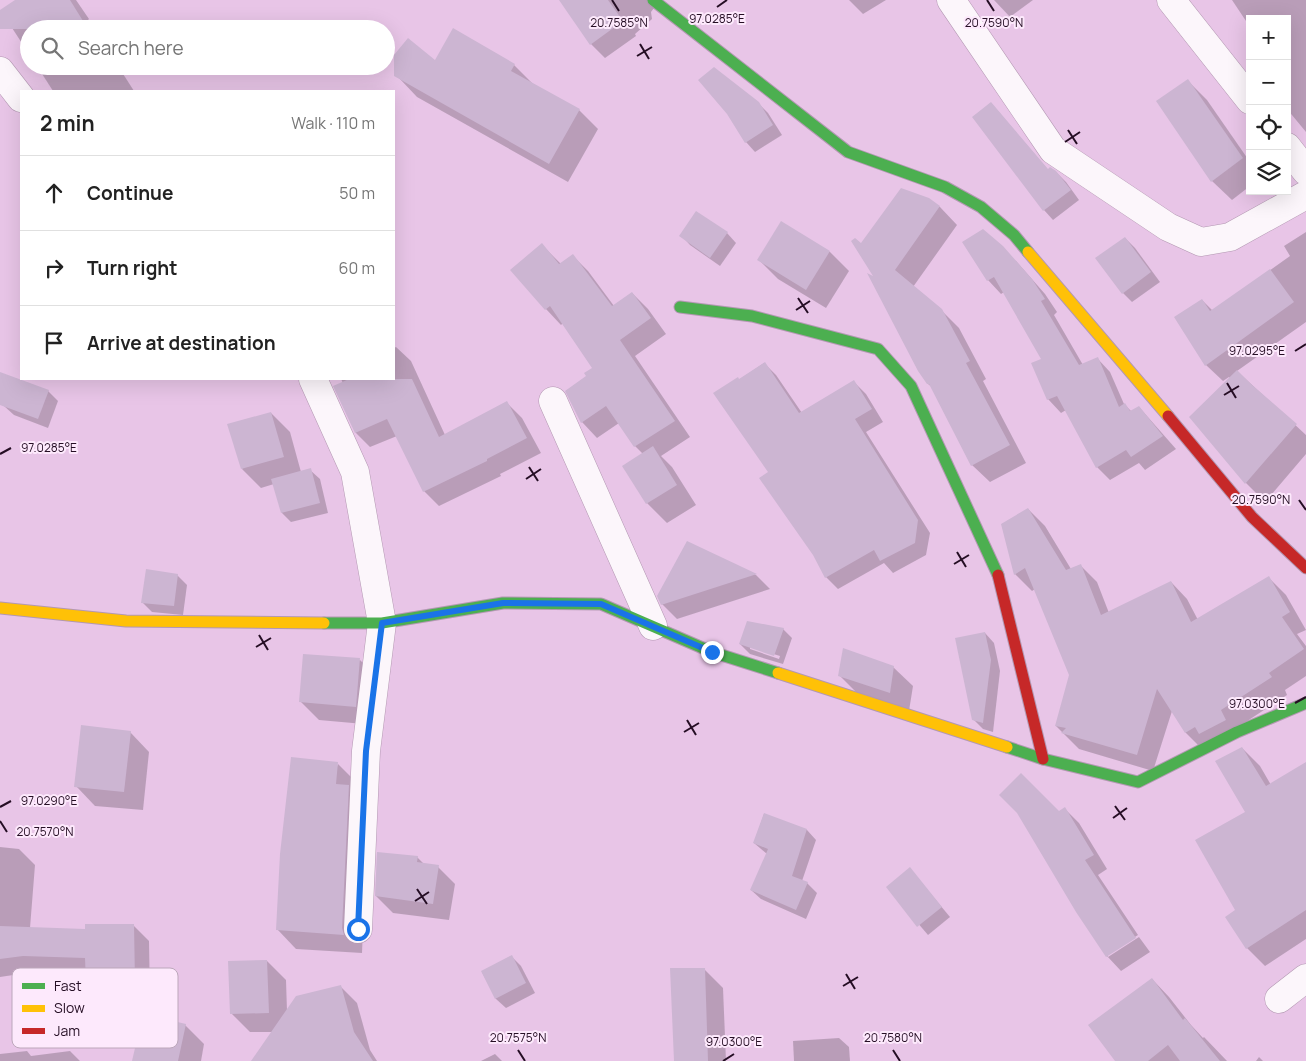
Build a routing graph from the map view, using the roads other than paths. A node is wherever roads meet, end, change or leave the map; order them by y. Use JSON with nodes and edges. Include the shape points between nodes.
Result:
{"nodes":[{"id":1,"x":653,"y":0,"type":"edge"},
{"id":2,"x":951,"y":0,"type":"edge"},
{"id":3,"x":1171,"y":0,"type":"edge"},
{"id":4,"x":0,"y":71,"type":"edge"},
{"id":5,"x":1246,"y":95,"type":"edge"},
{"id":6,"x":20,"y":97,"type":"edge"},
{"id":7,"x":1289,"y":150,"type":"edge"},
{"id":8,"x":1306,"y":171,"type":"edge"},
{"id":9,"x":1306,"y":195,"type":"edge"},
{"id":10,"x":680,"y":307,"type":"dead end"},
{"id":11,"x":312,"y":380,"type":"edge"},
{"id":12,"x":553,"y":401,"type":"dead end"},
{"id":13,"x":1306,"y":568,"type":"edge"},
{"id":14,"x":0,"y":608,"type":"edge"},
{"id":15,"x":382,"y":623,"type":"junction"},
{"id":16,"x":653,"y":626,"type":"junction"},
{"id":17,"x":1306,"y":702,"type":"edge"},
{"id":18,"x":1043,"y":759,"type":"junction"},
{"id":19,"x":358,"y":929,"type":"dead end"},
{"id":20,"x":1306,"y":978,"type":"edge"},
{"id":21,"x":1279,"y":999,"type":"dead end"}],
"edges":[{"from":1,"to":13,"type":"street","via":[[848,152],[945,187],[981,207],[1014,235],[1252,517]]},
{"from":2,"to":9,"type":"street","via":[[1053,150],[1168,227],[1201,242],[1230,237]]},
{"from":3,"to":5,"type":"street"},
{"from":4,"to":6,"type":"street"},
{"from":7,"to":8,"type":"street"},
{"from":10,"to":18,"type":"street","via":[[752,316],[878,349],[910,386],[997,570]]},
{"from":11,"to":15,"type":"street","via":[[355,472]]},
{"from":12,"to":16,"type":"street"},
{"from":14,"to":15,"type":"street","via":[[126,621]]},
{"from":15,"to":16,"type":"street","via":[[503,603],[601,604]]},
{"from":15,"to":19,"type":"street","via":[[366,751]]},
{"from":16,"to":18,"type":"street","via":[[712,652]]},
{"from":17,"to":18,"type":"street","via":[[1237,732],[1138,782]]},
{"from":20,"to":21,"type":"street"}]}
